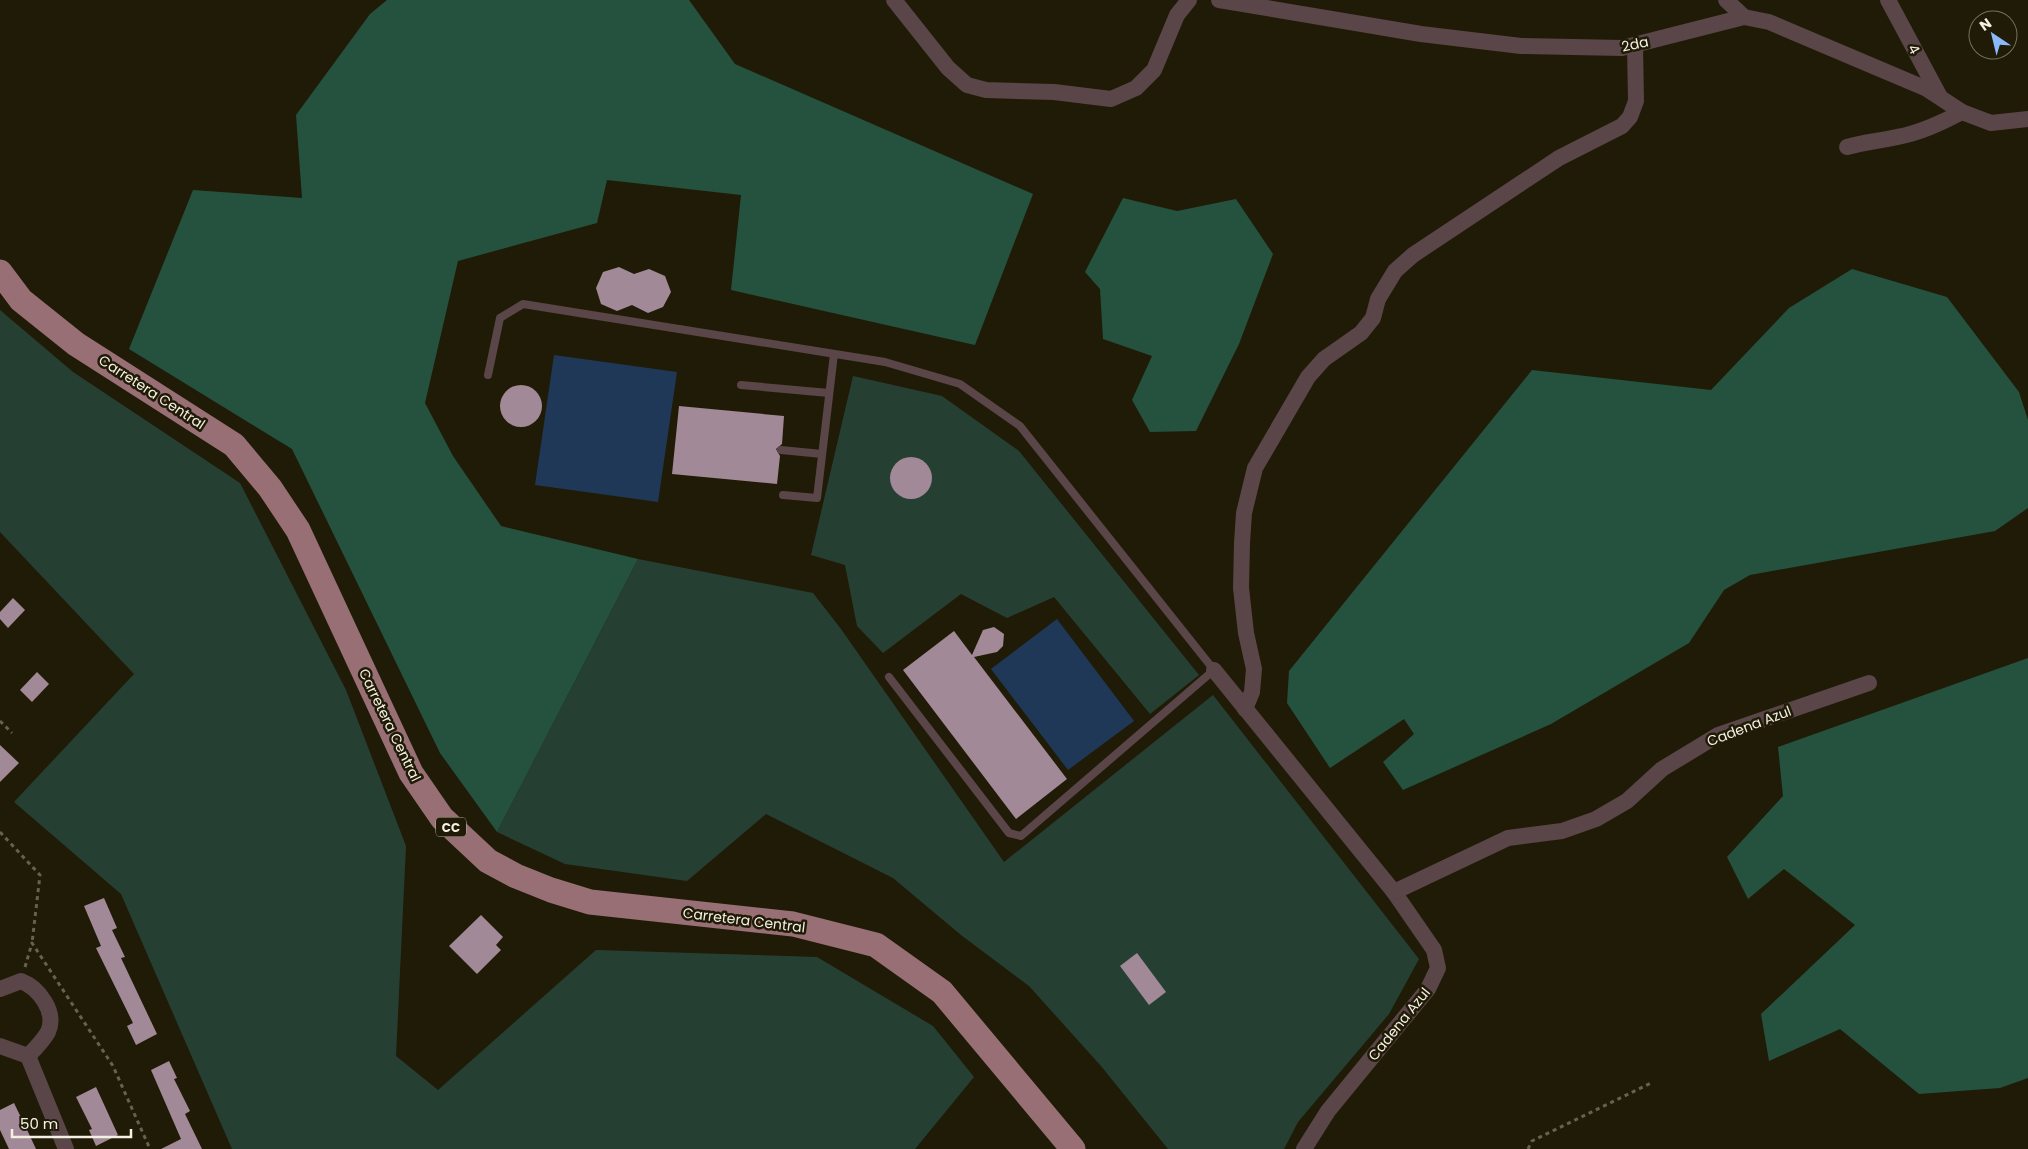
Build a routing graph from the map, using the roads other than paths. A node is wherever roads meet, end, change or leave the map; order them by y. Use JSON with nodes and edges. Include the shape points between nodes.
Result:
{"nodes":[{"id":1,"x":894,"y":0,"type":"edge"},
{"id":2,"x":1189,"y":0,"type":"edge"},
{"id":3,"x":1219,"y":0,"type":"edge"},
{"id":4,"x":1726,"y":0,"type":"edge"},
{"id":5,"x":1888,"y":0,"type":"edge"},
{"id":6,"x":1744,"y":17,"type":"junction"},
{"id":7,"x":1636,"y":44,"type":"junction"},
{"id":8,"x":1941,"y":99,"type":"junction"},
{"id":9,"x":1962,"y":112,"type":"junction"},
{"id":10,"x":2028,"y":119,"type":"edge"},
{"id":11,"x":1848,"y":147,"type":"dead end"},
{"id":12,"x":0,"y":272,"type":"edge"},
{"id":13,"x":834,"y":354,"type":"junction"},
{"id":14,"x":488,"y":375,"type":"dead end"},
{"id":15,"x":741,"y":385,"type":"dead end"},
{"id":16,"x":829,"y":393,"type":"junction"},
{"id":17,"x":781,"y":450,"type":"dead end"},
{"id":18,"x":822,"y":454,"type":"junction"},
{"id":19,"x":783,"y":496,"type":"dead end"},
{"id":20,"x":1214,"y":670,"type":"junction"},
{"id":21,"x":889,"y":677,"type":"dead end"},
{"id":22,"x":1869,"y":683,"type":"dead end"},
{"id":23,"x":1246,"y":709,"type":"junction"},
{"id":24,"x":1394,"y":892,"type":"junction"},
{"id":25,"x":0,"y":989,"type":"edge"},
{"id":26,"x":0,"y":1046,"type":"edge"},
{"id":27,"x":28,"y":1056,"type":"junction"},
{"id":28,"x":66,"y":1149,"type":"edge"},
{"id":29,"x":1073,"y":1149,"type":"edge"},
{"id":30,"x":1304,"y":1149,"type":"edge"}],
"edges":[{"from":1,"to":2,"type":"street","via":[[948,68],[967,85],[986,90],[1054,92],[1111,99],[1136,88],[1154,70],[1177,15]]},
{"from":3,"to":7,"type":"street","name":"2da","via":[[1421,34],[1521,46],[1622,48]]},
{"from":4,"to":6,"type":"street"},
{"from":5,"to":8,"type":"street","name":"4"},
{"from":6,"to":7,"type":"street","name":"2da"},
{"from":6,"to":8,"type":"street","name":"2da","via":[[1769,22]]},
{"from":7,"to":23,"type":"street","via":[[1636,101],[1622,126],[1559,158],[1413,255],[1394,271],[1378,299],[1372,318],[1361,333],[1324,360],[1308,377],[1255,468],[1244,513],[1241,588],[1254,669],[1252,692]]},
{"from":8,"to":9,"type":"street","name":"2da"},
{"from":9,"to":10,"type":"street","name":"2da","via":[[1991,123]]},
{"from":9,"to":11,"type":"street","via":[[1898,137]]},
{"from":12,"to":29,"type":"main road","name":"Carretera Central","number":"CC","via":[[21,300],[76,344],[234,445],[270,488],[298,530],[411,773],[442,818],[481,855],[516,876],[590,902],[793,924],[876,945],[942,992]]},
{"from":13,"to":14,"type":"lane","via":[[523,304],[500,318]]},
{"from":13,"to":16,"type":"lane"},
{"from":13,"to":20,"type":"lane","via":[[884,362],[960,384],[1020,426]]},
{"from":15,"to":16,"type":"lane"},
{"from":16,"to":18,"type":"lane"},
{"from":17,"to":18,"type":"lane"},
{"from":18,"to":19,"type":"lane","via":[[817,498]]},
{"from":20,"to":21,"type":"lane","via":[[1021,836],[1009,834]]},
{"from":20,"to":23,"type":"street","name":"Cadena Azul"},
{"from":22,"to":24,"type":"street","name":"Cadena Azul","via":[[1718,735],[1662,769],[1627,802],[1596,819],[1562,830],[1508,838]]},
{"from":23,"to":24,"type":"street","name":"Cadena Azul"},
{"from":24,"to":30,"type":"street","name":"Cadena Azul","via":[[1434,950],[1438,968],[1428,989],[1328,1111]]},
{"from":25,"to":27,"type":"street","via":[[21,981],[33,988],[48,1008],[48,1030]]},
{"from":26,"to":27,"type":"street"},
{"from":27,"to":28,"type":"street"}]}
